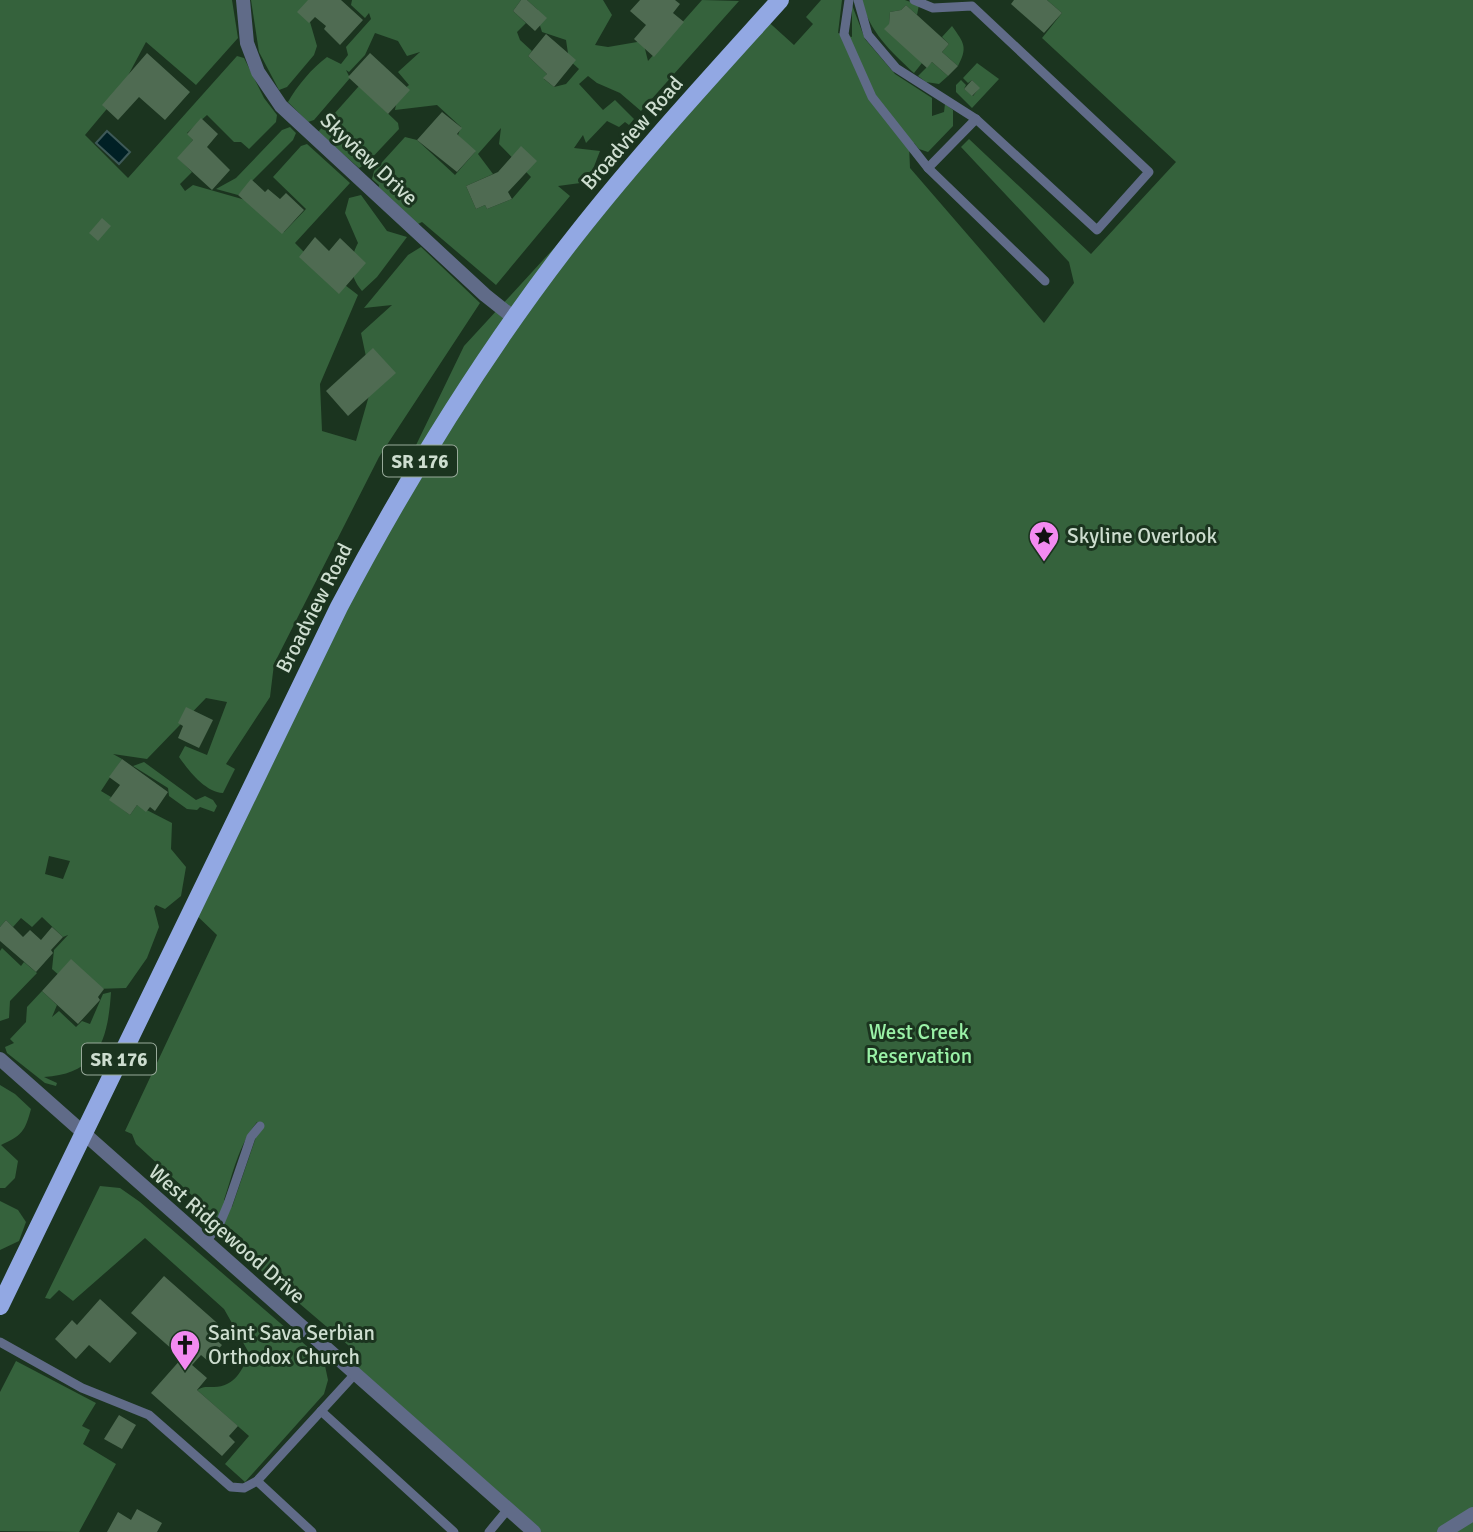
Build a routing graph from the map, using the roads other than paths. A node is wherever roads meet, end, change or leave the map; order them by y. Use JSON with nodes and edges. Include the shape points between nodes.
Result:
{"nodes":[{"id":1,"x":243,"y":0,"type":"edge"},
{"id":2,"x":780,"y":0,"type":"edge"},
{"id":3,"x":849,"y":0,"type":"edge"},
{"id":4,"x":858,"y":0,"type":"edge"},
{"id":5,"x":914,"y":0,"type":"edge"},
{"id":6,"x":973,"y":3,"type":"edge"},
{"id":7,"x":976,"y":119,"type":"junction"},
{"id":8,"x":928,"y":169,"type":"junction"},
{"id":9,"x":1045,"y":281,"type":"dead end"},
{"id":10,"x":514,"y":318,"type":"junction"},
{"id":11,"x":0,"y":1059,"type":"edge"},
{"id":12,"x":260,"y":1126,"type":"dead end"},
{"id":13,"x":82,"y":1134,"type":"junction"},
{"id":14,"x":205,"y":1243,"type":"junction"},
{"id":15,"x":0,"y":1306,"type":"edge"},
{"id":16,"x":0,"y":1342,"type":"edge"},
{"id":17,"x":355,"y":1374,"type":"junction"},
{"id":18,"x":321,"y":1411,"type":"junction"},
{"id":19,"x":257,"y":1481,"type":"junction"},
{"id":20,"x":508,"y":1509,"type":"junction"},
{"id":21,"x":1473,"y":1514,"type":"edge"},
{"id":22,"x":313,"y":1532,"type":"edge"},
{"id":23,"x":454,"y":1532,"type":"edge"},
{"id":24,"x":489,"y":1532,"type":"edge"},
{"id":25,"x":534,"y":1532,"type":"edge"},
{"id":26,"x":1444,"y":1532,"type":"edge"}],
"edges":[{"from":1,"to":10,"type":"street","name":"Skyview Drive","via":[[247,43],[257,72],[281,106]]},
{"from":2,"to":10,"type":"main road","name":"Broadview Road","number":"SR 176","via":[[631,167]]},
{"from":3,"to":8,"type":"lane","via":[[844,34],[872,97]]},
{"from":4,"to":7,"type":"lane","via":[[868,35],[896,68]]},
{"from":5,"to":6,"type":"lane","via":[[933,8]]},
{"from":6,"to":7,"type":"lane","via":[[1149,172],[1097,230]]},
{"from":7,"to":8,"type":"lane"},
{"from":8,"to":9,"type":"lane"},
{"from":10,"to":13,"type":"main road","name":"Broadview Road","number":"SR 176","via":[[428,448],[339,607]]},
{"from":11,"to":13,"type":"street","name":"West Ridgewood Drive"},
{"from":12,"to":14,"type":"lane","via":[[251,1138],[220,1223]]},
{"from":13,"to":14,"type":"street","name":"West Ridgewood Drive"},
{"from":13,"to":15,"type":"main road","name":"Broadview Road","number":"SR 176"},
{"from":14,"to":17,"type":"street","name":"West Ridgewood Drive"},
{"from":16,"to":19,"type":"lane","via":[[82,1388],[149,1415],[231,1487],[244,1488]]},
{"from":17,"to":18,"type":"lane"},
{"from":17,"to":20,"type":"street","name":"West Ridgewood Drive"},
{"from":18,"to":19,"type":"lane"},
{"from":18,"to":23,"type":"lane"},
{"from":19,"to":22,"type":"lane"},
{"from":20,"to":24,"type":"lane"},
{"from":20,"to":25,"type":"street","name":"West Ridgewood Drive"},
{"from":21,"to":26,"type":"street"}]}
